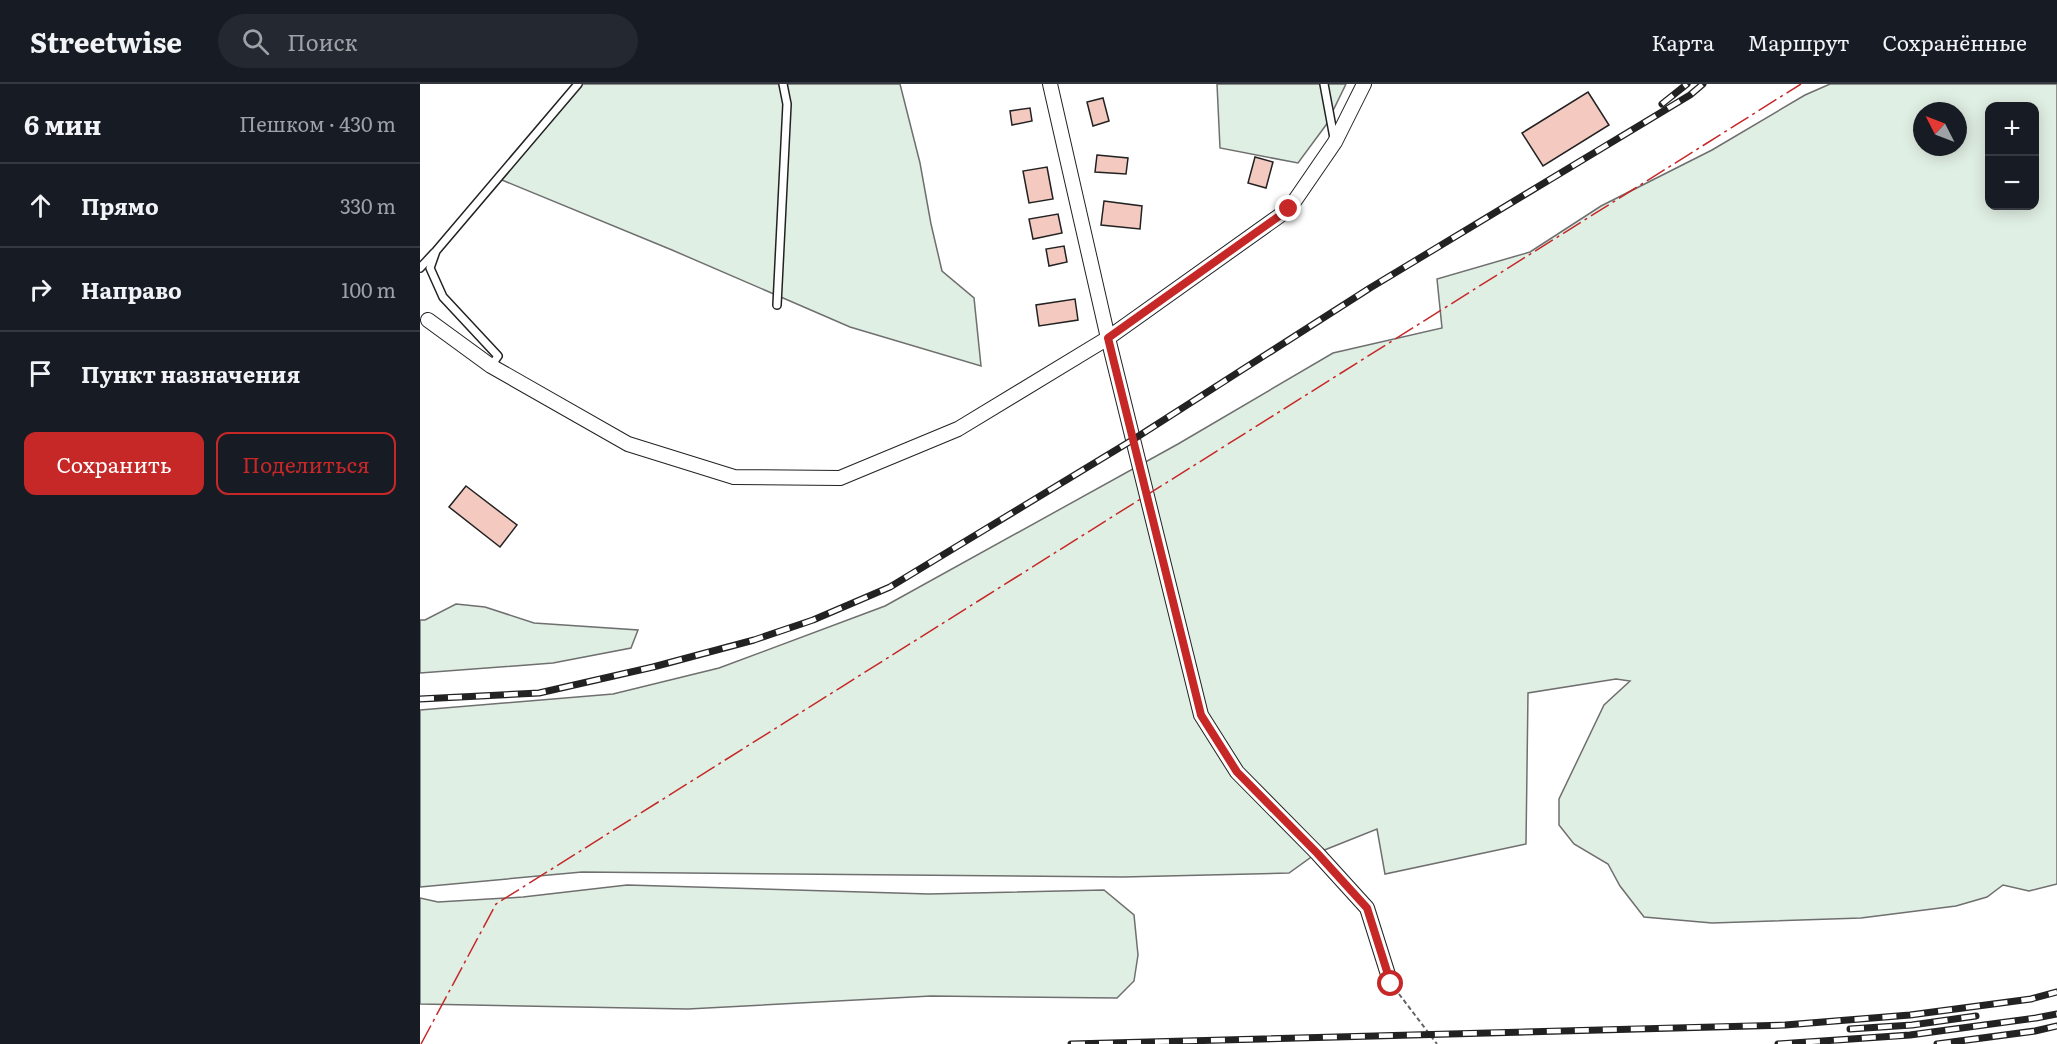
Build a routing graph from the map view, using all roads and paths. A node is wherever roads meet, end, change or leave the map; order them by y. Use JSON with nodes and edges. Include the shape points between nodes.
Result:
{"nodes":[{"id":1,"x":578,"y":84,"type":"edge"},
{"id":2,"x":783,"y":84,"type":"edge"},
{"id":3,"x":1050,"y":84,"type":"edge"},
{"id":4,"x":1324,"y":84,"type":"edge"},
{"id":5,"x":1364,"y":84,"type":"edge"},
{"id":6,"x":1335,"y":142,"type":"junction"},
{"id":7,"x":436,"y":251,"type":"junction"},
{"id":8,"x":420,"y":268,"type":"edge"},
{"id":9,"x":777,"y":305,"type":"dead end"},
{"id":10,"x":428,"y":320,"type":"dead end"},
{"id":11,"x":1108,"y":338,"type":"junction"},
{"id":12,"x":491,"y":366,"type":"junction"},
{"id":13,"x":1391,"y":984,"type":"joint"},
{"id":14,"x":1437,"y":1044,"type":"edge"}],
"edges":[{"from":1,"to":7,"type":"lane"},
{"from":2,"to":9,"type":"lane","via":[[787,104]]},
{"from":3,"to":11,"type":"street"},
{"from":4,"to":6,"type":"lane"},
{"from":5,"to":6,"type":"street"},
{"from":6,"to":11,"type":"street","via":[[1289,209]]},
{"from":7,"to":8,"type":"lane"},
{"from":7,"to":12,"type":"lane","via":[[430,268],[443,297],[498,356]]},
{"from":10,"to":12,"type":"street"},
{"from":11,"to":12,"type":"street","via":[[958,429],[840,478],[734,477],[628,444]]},
{"from":11,"to":13,"type":"street","via":[[1201,715],[1237,772],[1367,908]]},
{"from":13,"to":14,"type":"path"}]}
